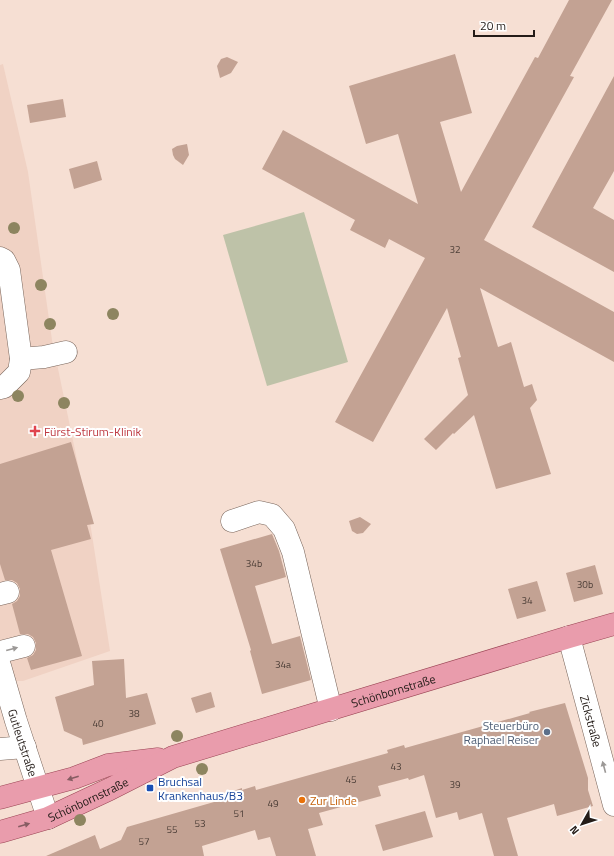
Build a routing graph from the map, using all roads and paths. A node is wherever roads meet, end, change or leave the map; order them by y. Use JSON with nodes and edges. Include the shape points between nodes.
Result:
{"nodes":[{"id":1,"x":0,"y":258,"type":"edge"},
{"id":2,"x":66,"y":352,"type":"dead end"},
{"id":3,"x":21,"y":359,"type":"junction"},
{"id":4,"x":0,"y":388,"type":"edge"},
{"id":5,"x":232,"y":521,"type":"dead end"},
{"id":6,"x":614,"y":624,"type":"edge"},
{"id":7,"x":569,"y":637,"type":"junction"},
{"id":8,"x":24,"y":646,"type":"dead end"},
{"id":9,"x":0,"y":652,"type":"edge"},
{"id":10,"x":0,"y":666,"type":"edge"},
{"id":11,"x":331,"y":710,"type":"junction"},
{"id":12,"x":25,"y":747,"type":"junction"},
{"id":13,"x":0,"y":749,"type":"edge"},
{"id":14,"x":173,"y":758,"type":"junction"},
{"id":15,"x":38,"y":788,"type":"junction"},
{"id":16,"x":0,"y":798,"type":"edge"},
{"id":17,"x":614,"y":805,"type":"edge"},
{"id":18,"x":48,"y":818,"type":"junction"},
{"id":19,"x":0,"y":832,"type":"edge"}],
"edges":[{"from":1,"to":3,"type":"street","via":[[9,270]]},
{"from":2,"to":3,"type":"street"},
{"from":3,"to":4,"type":"street","via":[[19,372]]},
{"from":5,"to":11,"type":"street","via":[[259,512],[272,515],[284,529],[293,552]]},
{"from":6,"to":7,"type":"main road","name":"Schönbornstraße"},
{"from":7,"to":11,"type":"main road","name":"Schönbornstraße"},
{"from":17,"to":7,"type":"street","name":"Zickstraße","one_way":true},
{"from":9,"to":8,"type":"street","one_way":true},
{"from":10,"to":12,"type":"street","name":"Gutleutstraße"},
{"from":11,"to":14,"type":"main road","name":"Schönbornstraße"},
{"from":12,"to":13,"type":"street"},
{"from":12,"to":15,"type":"street","name":"Gutleutstraße"},
{"from":14,"to":15,"type":"main road","name":"Schönbornstraße","one_way":true,"via":[[108,765]]},
{"from":14,"to":18,"type":"main road","name":"Schönbornstraße"},
{"from":15,"to":16,"type":"main road","name":"Schönbornstraße"},
{"from":15,"to":18,"type":"street","name":"Gutleutstraße"},
{"from":19,"to":18,"type":"main road","name":"Schönbornstraße","one_way":true}]}
